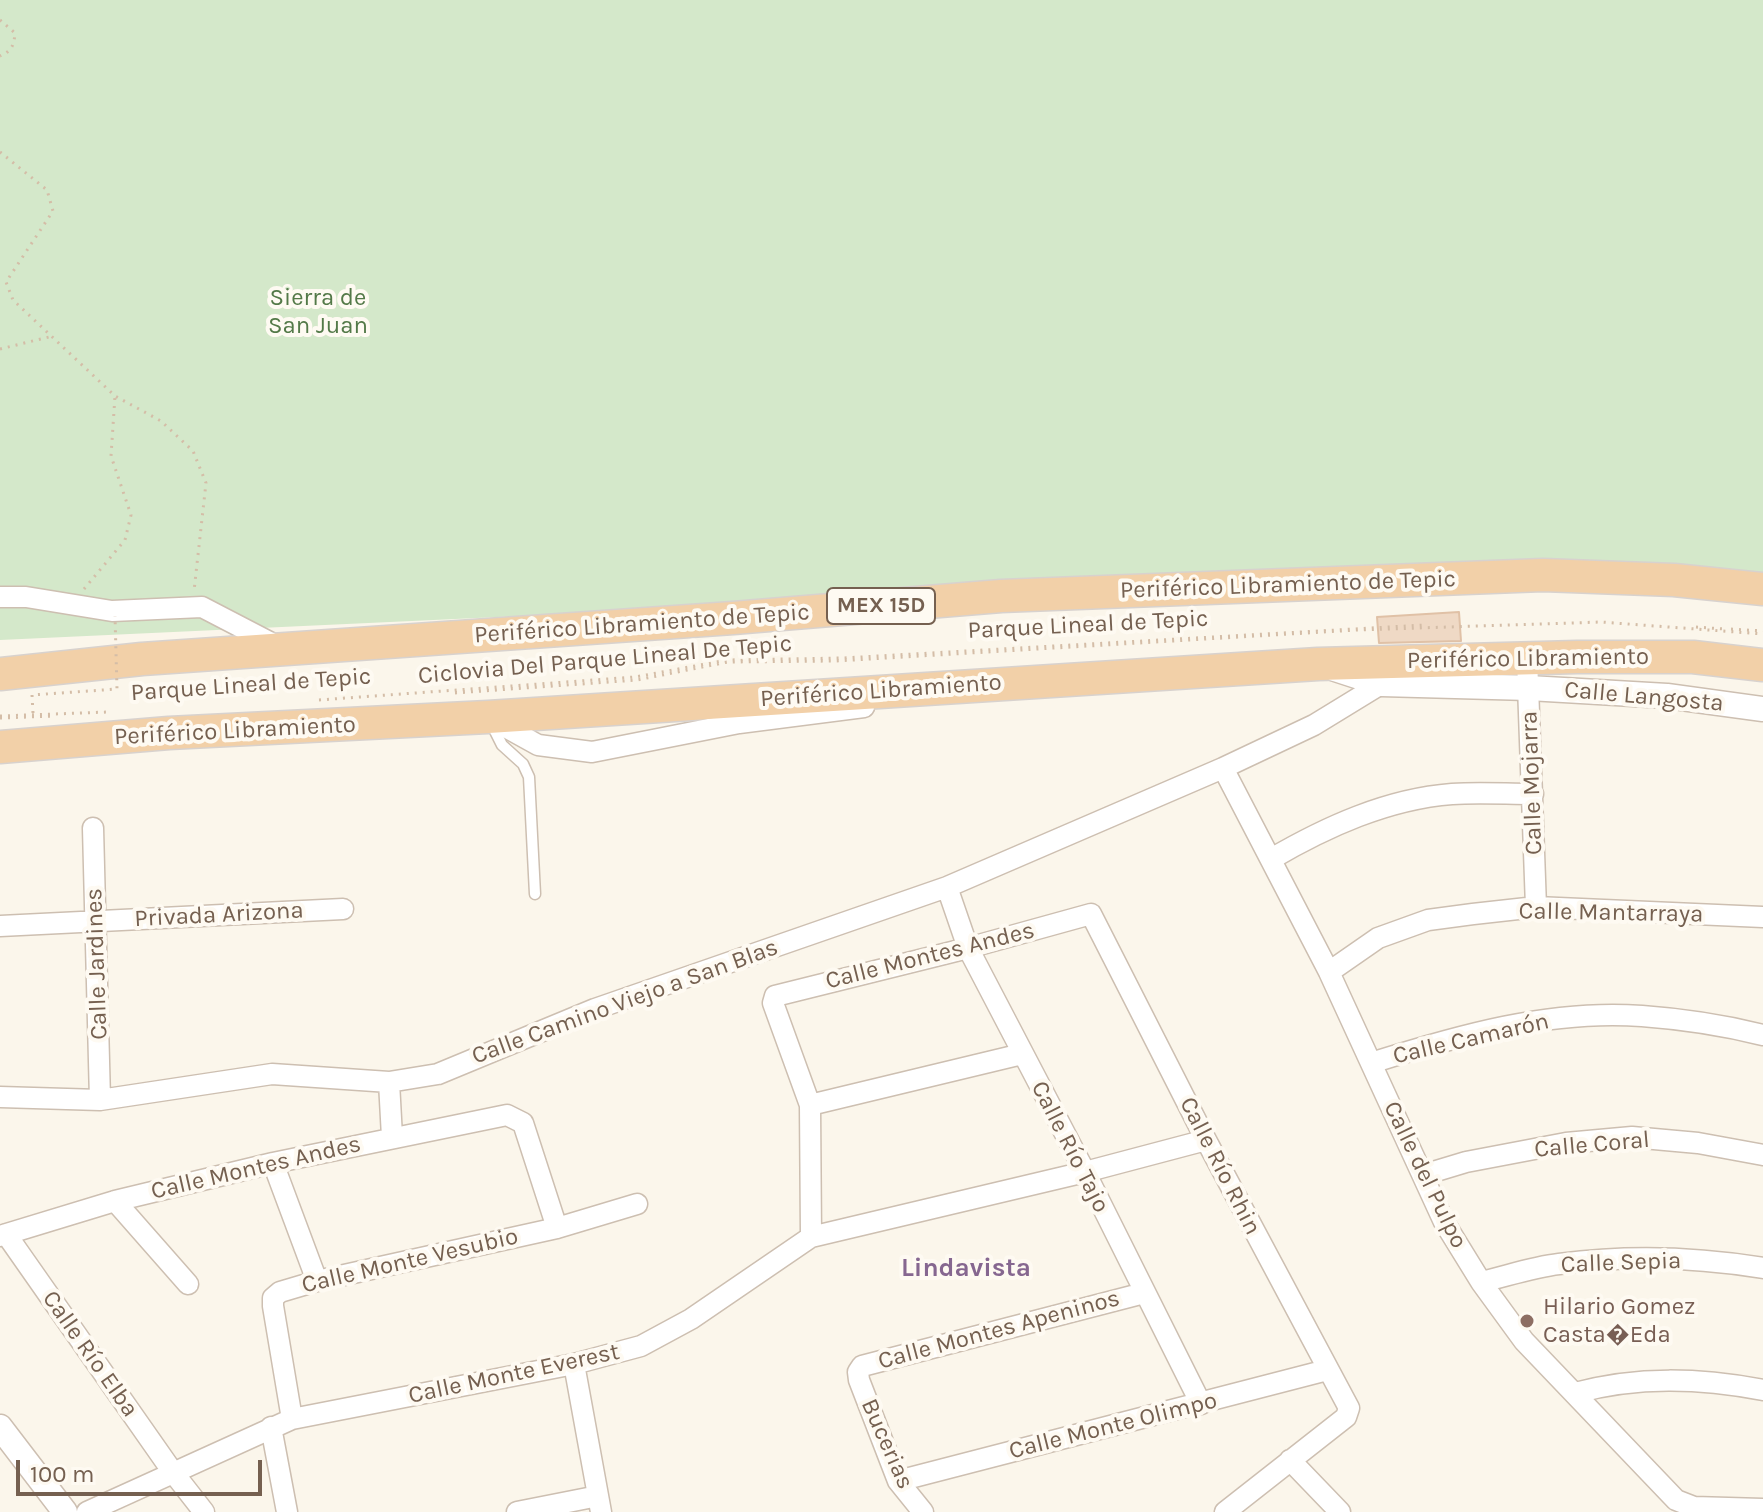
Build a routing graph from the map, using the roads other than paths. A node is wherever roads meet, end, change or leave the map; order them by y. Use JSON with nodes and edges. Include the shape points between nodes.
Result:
{"nodes":[{"id":1,"x":1763,"y":589,"type":"edge"},
{"id":2,"x":0,"y":597,"type":"edge"},
{"id":3,"x":287,"y":650,"type":"junction"},
{"id":4,"x":1318,"y":664,"type":"junction"},
{"id":5,"x":1763,"y":665,"type":"edge"},
{"id":6,"x":1528,"y":673,"type":"junction"},
{"id":7,"x":0,"y":674,"type":"edge"},
{"id":8,"x":1381,"y":684,"type":"junction"},
{"id":9,"x":1763,"y":709,"type":"edge"},
{"id":10,"x":488,"y":717,"type":"junction"},
{"id":11,"x":0,"y":747,"type":"edge"},
{"id":12,"x":1223,"y":768,"type":"junction"},
{"id":13,"x":1533,"y":794,"type":"junction"},
{"id":14,"x":93,"y":828,"type":"dead end"},
{"id":15,"x":1271,"y":859,"type":"junction"},
{"id":16,"x":947,"y":887,"type":"junction"},
{"id":17,"x":535,"y":894,"type":"dead end"},
{"id":18,"x":1536,"y":907,"type":"junction"},
{"id":19,"x":343,"y":909,"type":"dead end"},
{"id":20,"x":1091,"y":914,"type":"joint"},
{"id":21,"x":1763,"y":917,"type":"edge"},
{"id":22,"x":95,"y":921,"type":"junction"},
{"id":23,"x":0,"y":926,"type":"edge"},
{"id":24,"x":968,"y":948,"type":"junction"},
{"id":25,"x":1329,"y":972,"type":"junction"},
{"id":26,"x":1763,"y":1035,"type":"edge"},
{"id":27,"x":1022,"y":1054,"type":"junction"},
{"id":28,"x":1371,"y":1063,"type":"junction"},
{"id":29,"x":389,"y":1082,"type":"junction"},
{"id":30,"x":0,"y":1097,"type":"edge"},
{"id":31,"x":100,"y":1100,"type":"junction"},
{"id":32,"x":810,"y":1105,"type":"junction"},
{"id":33,"x":392,"y":1137,"type":"junction"},
{"id":34,"x":1206,"y":1140,"type":"junction"},
{"id":35,"x":1763,"y":1155,"type":"edge"},
{"id":36,"x":273,"y":1163,"type":"junction"},
{"id":37,"x":1085,"y":1172,"type":"junction"},
{"id":38,"x":1423,"y":1175,"type":"junction"},
{"id":39,"x":115,"y":1201,"type":"junction"},
{"id":40,"x":637,"y":1204,"type":"dead end"},
{"id":41,"x":557,"y":1228,"type":"junction"},
{"id":42,"x":3,"y":1235,"type":"edge"},
{"id":43,"x":811,"y":1237,"type":"junction"},
{"id":44,"x":1763,"y":1268,"type":"edge"},
{"id":45,"x":317,"y":1281,"type":"junction"},
{"id":46,"x":1481,"y":1282,"type":"junction"},
{"id":47,"x":188,"y":1284,"type":"dead end"},
{"id":48,"x":1144,"y":1293,"type":"junction"},
{"id":49,"x":574,"y":1364,"type":"junction"},
{"id":50,"x":1327,"y":1370,"type":"junction"},
{"id":51,"x":858,"y":1372,"type":"joint"},
{"id":52,"x":1763,"y":1390,"type":"edge"},
{"id":53,"x":1575,"y":1393,"type":"junction"},
{"id":54,"x":1201,"y":1404,"type":"junction"},
{"id":55,"x":292,"y":1419,"type":"junction"},
{"id":56,"x":0,"y":1427,"type":"edge"},
{"id":57,"x":271,"y":1427,"type":"junction"},
{"id":58,"x":1290,"y":1460,"type":"junction"},
{"id":59,"x":172,"y":1471,"type":"junction"},
{"id":60,"x":898,"y":1481,"type":"junction"},
{"id":61,"x":600,"y":1504,"type":"edge"},
{"id":62,"x":1763,"y":1509,"type":"edge"},
{"id":63,"x":65,"y":1512,"type":"edge"},
{"id":64,"x":87,"y":1512,"type":"edge"},
{"id":65,"x":204,"y":1512,"type":"edge"},
{"id":66,"x":287,"y":1512,"type":"edge"},
{"id":67,"x":517,"y":1512,"type":"edge"},
{"id":68,"x":923,"y":1512,"type":"edge"},
{"id":69,"x":1225,"y":1512,"type":"edge"},
{"id":70,"x":1340,"y":1512,"type":"edge"}],
"edges":[{"from":1,"to":3,"type":"highway","name":"Periférico Libramiento de Tepic","number":"MEX 15D","via":[[1543,575],[1254,584],[1001,596]]},
{"from":2,"to":3,"type":"street","via":[[112,611],[202,607]]},
{"from":3,"to":7,"type":"highway","name":"Periférico Libramiento de Tepic","number":"MEX 15D"},
{"from":4,"to":6,"type":"highway","name":"Periférico Libramiento"},
{"from":4,"to":8,"type":"street","name":"Calle Langosta"},
{"from":4,"to":10,"type":"highway","name":"Periférico Libramiento"},
{"from":5,"to":6,"type":"highway","name":"Periférico Libramiento","via":[[1693,657]]},
{"from":6,"to":8,"type":"street","name":"Calle Langosta"},
{"from":6,"to":9,"type":"street","name":"Calle Langosta"},
{"from":6,"to":13,"type":"street","name":"Calle Mojarra"},
{"from":8,"to":12,"type":"street","via":[[1314,725]]},
{"from":10,"to":11,"type":"highway","name":"Periférico Libramiento"},
{"from":10,"to":17,"type":"lane","via":[[502,745],[529,777]]},
{"from":12,"to":15,"type":"street","name":"Calle del Pulpo"},
{"from":12,"to":16,"type":"street","name":"Calle Camino Viejo a San Blas"},
{"from":13,"to":15,"type":"street","via":[[1450,794],[1380,808],[1315,833]]},
{"from":13,"to":18,"type":"street","name":"Calle Mojarra"},
{"from":14,"to":22,"type":"street","name":"Calle Jardines"},
{"from":15,"to":25,"type":"street","name":"Calle del Pulpo"},
{"from":16,"to":24,"type":"street","name":"Calle Río Tajo"},
{"from":16,"to":29,"type":"street","name":"Calle Camino Viejo a San Blas","via":[[595,1009],[438,1074]]},
{"from":18,"to":21,"type":"street","name":"Calle Mantarraya"},
{"from":18,"to":25,"type":"street","name":"Calle Mantarraya","via":[[1428,920],[1378,938]]},
{"from":19,"to":22,"type":"street","name":"Privada Arizona"},
{"from":20,"to":24,"type":"street","name":"Calle Montes Andes"},
{"from":20,"to":34,"type":"street","name":"Calle Río Rhin"},
{"from":22,"to":23,"type":"street","name":"Privada Arizona"},
{"from":22,"to":31,"type":"street","name":"Calle Jardines"},
{"from":24,"to":27,"type":"street","name":"Calle Río Tajo"},
{"from":24,"to":32,"type":"street","name":"Calle Montes Andes","via":[[775,996],[773,1003]]},
{"from":25,"to":28,"type":"street","name":"Calle del Pulpo"},
{"from":26,"to":28,"type":"street","name":"Calle Camarón","via":[[1639,1015],[1575,1017],[1509,1026]]},
{"from":27,"to":32,"type":"street"},
{"from":27,"to":37,"type":"street","name":"Calle Río Tajo"},
{"from":28,"to":38,"type":"street","name":"Calle del Pulpo"},
{"from":29,"to":31,"type":"street","name":"Calle Camino Viejo a San Blas","via":[[272,1074]]},
{"from":29,"to":33,"type":"street"},
{"from":30,"to":31,"type":"street","name":"Calle Camino Viejo a San Blas"},
{"from":32,"to":43,"type":"street"},
{"from":33,"to":36,"type":"street","name":"Calle Montes Andes"},
{"from":33,"to":41,"type":"street","name":"Calle Montes Andes","via":[[507,1115],[516,1118],[523,1123]]},
{"from":34,"to":37,"type":"street","name":"Calle Monte Everest"},
{"from":34,"to":50,"type":"street","name":"Calle Río Rhin"},
{"from":35,"to":38,"type":"street","name":"Calle Coral","via":[[1632,1137],[1538,1148]]},
{"from":36,"to":39,"type":"street","name":"Calle Montes Andes"},
{"from":36,"to":45,"type":"street"},
{"from":37,"to":43,"type":"street","name":"Calle Monte Everest"},
{"from":37,"to":48,"type":"street","name":"Calle Río Tajo"},
{"from":38,"to":46,"type":"street","name":"Calle del Pulpo"},
{"from":39,"to":42,"type":"street","name":"Calle Montes Andes"},
{"from":39,"to":47,"type":"street"},
{"from":40,"to":41,"type":"street","name":"Calle Monte Vesubio"},
{"from":41,"to":45,"type":"street","name":"Calle Monte Vesubio"},
{"from":42,"to":59,"type":"street","name":"Calle Río Elba"},
{"from":43,"to":49,"type":"street","name":"Calle Monte Everest","via":[[691,1319],[641,1346]]},
{"from":44,"to":46,"type":"street","name":"Calle Sepia","via":[[1648,1258],[1558,1264]]},
{"from":45,"to":55,"type":"street","name":"Calle Monte Vesubio","via":[[273,1298]]},
{"from":46,"to":53,"type":"street","name":"Calle del Pulpo","via":[[1524,1341]]},
{"from":48,"to":51,"type":"street","name":"Calle Montes Apeninos","via":[[862,1366]]},
{"from":48,"to":54,"type":"street","name":"Calle Río Tajo"},
{"from":49,"to":55,"type":"street","name":"Calle Monte Everest"},
{"from":49,"to":61,"type":"street"},
{"from":50,"to":54,"type":"street","name":"Calle Monte Olimpo"},
{"from":50,"to":58,"type":"street","name":"Calle Río Rhin","via":[[1349,1408],[1346,1417]]},
{"from":51,"to":60,"type":"street","name":"Bucerias"},
{"from":52,"to":53,"type":"street","via":[[1663,1379],[1610,1383]]},
{"from":53,"to":62,"type":"street","name":"Calle del Pulpo","via":[[1676,1500],[1694,1507]]},
{"from":54,"to":60,"type":"street","name":"Calle Monte Olimpo"},
{"from":55,"to":57,"type":"street","name":"Calle Monte Everest"},
{"from":56,"to":63,"type":"street"},
{"from":57,"to":59,"type":"street","name":"Calle Monte Everest"},
{"from":57,"to":66,"type":"street"},
{"from":58,"to":69,"type":"street"},
{"from":58,"to":70,"type":"street"},
{"from":59,"to":64,"type":"street","name":"Calle Monte Everest"},
{"from":59,"to":65,"type":"street","name":"Calle Río Elba"},
{"from":60,"to":68,"type":"street","name":"Bucerias"},
{"from":61,"to":67,"type":"street"}]}
